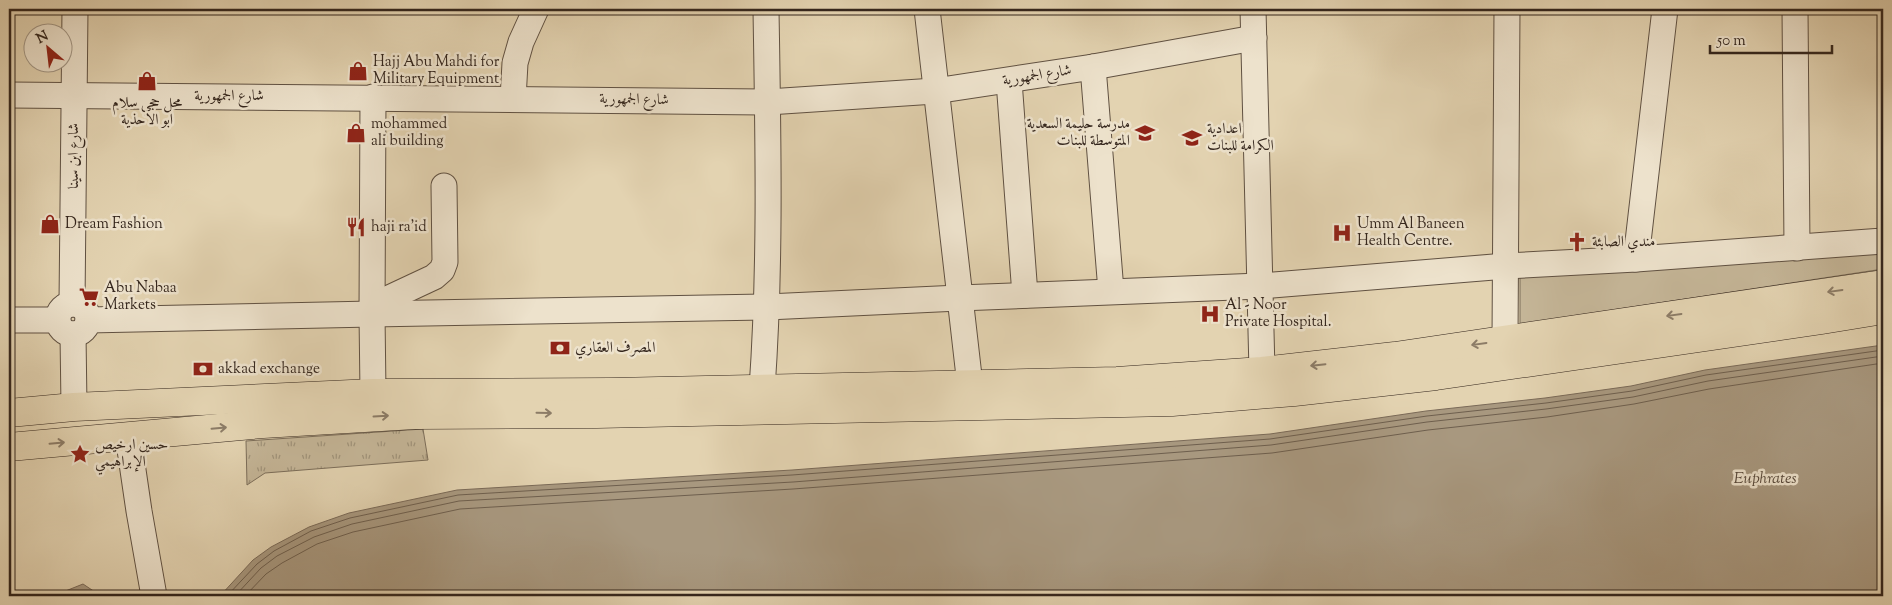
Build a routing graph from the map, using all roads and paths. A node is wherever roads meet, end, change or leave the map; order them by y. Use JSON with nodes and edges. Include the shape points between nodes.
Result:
{"nodes":[{"id":1,"x":75,"y":9,"type":"edge"},
{"id":2,"x":536,"y":9,"type":"edge"},
{"id":3,"x":766,"y":9,"type":"edge"},
{"id":4,"x":927,"y":9,"type":"edge"},
{"id":5,"x":1254,"y":9,"type":"edge"},
{"id":6,"x":1507,"y":9,"type":"edge"},
{"id":7,"x":1665,"y":9,"type":"edge"},
{"id":8,"x":1795,"y":9,"type":"edge"},
{"id":9,"x":1254,"y":38,"type":"junction"},
{"id":10,"x":1093,"y":68,"type":"junction"},
{"id":11,"x":1009,"y":81,"type":"junction"},
{"id":12,"x":936,"y":91,"type":"junction"},
{"id":13,"x":9,"y":95,"type":"edge"},
{"id":14,"x":74,"y":95,"type":"junction"},
{"id":15,"x":373,"y":97,"type":"junction"},
{"id":16,"x":513,"y":99,"type":"junction"},
{"id":17,"x":768,"y":102,"type":"junction"},
{"id":18,"x":444,"y":186,"type":"dead end"},
{"id":19,"x":1883,"y":241,"type":"edge"},
{"id":20,"x":1797,"y":248,"type":"junction"},
{"id":21,"x":1636,"y":259,"type":"junction"},
{"id":22,"x":1506,"y":266,"type":"junction"},
{"id":23,"x":1883,"y":284,"type":"edge"},
{"id":24,"x":1260,"y":286,"type":"junction"},
{"id":25,"x":1111,"y":292,"type":"junction"},
{"id":26,"x":1025,"y":295,"type":"junction"},
{"id":27,"x":959,"y":298,"type":"junction"},
{"id":28,"x":768,"y":308,"type":"junction"},
{"id":29,"x":372,"y":310,"type":"junction"},
{"id":30,"x":1883,"y":310,"type":"edge"},
{"id":31,"x":73,"y":319,"type":"junction"},
{"id":32,"x":9,"y":320,"type":"edge"},
{"id":33,"x":1505,"y":340,"type":"junction"},
{"id":34,"x":1262,"y":371,"type":"junction"},
{"id":35,"x":970,"y":385,"type":"junction"},
{"id":36,"x":762,"y":389,"type":"junction"},
{"id":37,"x":373,"y":393,"type":"junction"},
{"id":38,"x":859,"y":398,"type":"junction"},
{"id":39,"x":74,"y":407,"type":"junction"},
{"id":40,"x":9,"y":413,"type":"edge"},
{"id":41,"x":128,"y":436,"type":"junction"},
{"id":42,"x":9,"y":447,"type":"edge"},
{"id":43,"x":154,"y":596,"type":"edge"}],
"edges":[{"from":1,"to":14,"type":"street","name":"شارع ابن سينا"},
{"from":2,"to":16,"type":"street","via":[[515,63]]},
{"from":3,"to":17,"type":"street"},
{"from":4,"to":12,"type":"street"},
{"from":5,"to":9,"type":"street"},
{"from":6,"to":22,"type":"street"},
{"from":7,"to":21,"type":"street"},
{"from":8,"to":20,"type":"street"},
{"from":9,"to":10,"type":"street","name":"شارع الجمهورية"},
{"from":9,"to":24,"type":"street"},
{"from":10,"to":11,"type":"street","name":"شارع الجمهورية"},
{"from":10,"to":25,"type":"street"},
{"from":11,"to":12,"type":"street","name":"شارع الجمهورية"},
{"from":11,"to":26,"type":"street"},
{"from":12,"to":17,"type":"street","name":"شارع الجمهورية"},
{"from":12,"to":27,"type":"street"},
{"from":13,"to":14,"type":"street","name":"شارع الجمهورية"},
{"from":14,"to":15,"type":"street","name":"شارع الجمهورية"},
{"from":14,"to":31,"type":"street","name":"شارع ابن سينا"},
{"from":15,"to":16,"type":"street","name":"شارع الجمهورية"},
{"from":15,"to":29,"type":"street"},
{"from":16,"to":17,"type":"street","name":"شارع الجمهورية"},
{"from":17,"to":28,"type":"street"},
{"from":18,"to":29,"type":"street","via":[[445,250],[442,270]]},
{"from":19,"to":20,"type":"street"},
{"from":20,"to":21,"type":"street"},
{"from":21,"to":22,"type":"street"},
{"from":22,"to":24,"type":"street"},
{"from":22,"to":33,"type":"street"},
{"from":23,"to":33,"type":"main road","one_way":true},
{"from":24,"to":25,"type":"street"},
{"from":24,"to":34,"type":"street"},
{"from":25,"to":26,"type":"street"},
{"from":26,"to":27,"type":"street"},
{"from":27,"to":28,"type":"street"},
{"from":27,"to":35,"type":"street"},
{"from":28,"to":29,"type":"street"},
{"from":28,"to":36,"type":"street"},
{"from":29,"to":31,"type":"street"},
{"from":29,"to":37,"type":"street"},
{"from":30,"to":38,"type":"main road","via":[[1498,367],[1294,392],[1172,402]]},
{"from":31,"to":32,"type":"street"},
{"from":31,"to":39,"type":"street","name":"شارع ابن سينا"},
{"from":33,"to":34,"type":"main road","one_way":true},
{"from":34,"to":35,"type":"main road","via":[[1117,381]]},
{"from":35,"to":38,"type":"main road"},
{"from":36,"to":37,"type":"main road"},
{"from":36,"to":38,"type":"main road"},
{"from":37,"to":39,"type":"main road"},
{"from":41,"to":38,"type":"main road","one_way":true,"via":[[414,415],[597,414]]},
{"from":39,"to":40,"type":"main road"},
{"from":42,"to":41,"type":"main road","one_way":true},
{"from":41,"to":43,"type":"street"}]}
